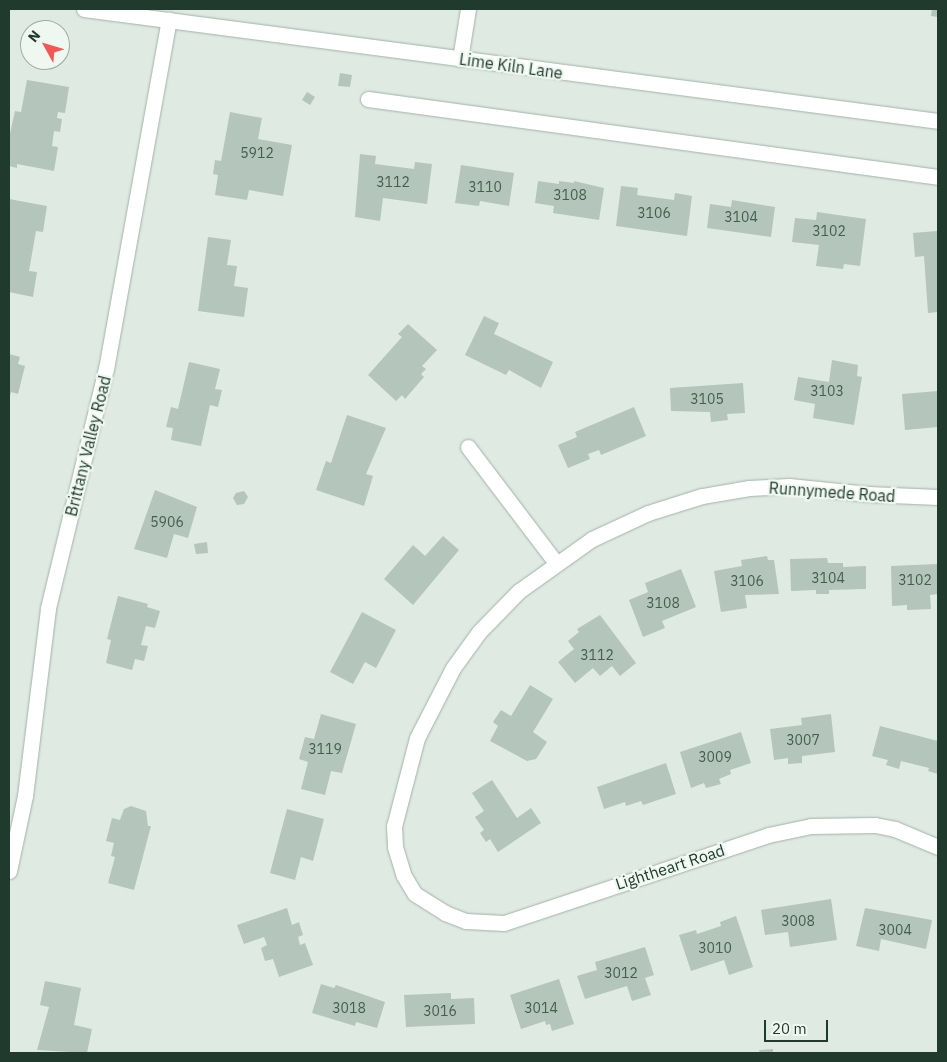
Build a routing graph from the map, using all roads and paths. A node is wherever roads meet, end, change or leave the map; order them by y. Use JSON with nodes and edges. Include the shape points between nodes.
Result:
{"nodes":[{"id":1,"x":84,"y":9,"type":"edge"},
{"id":2,"x":468,"y":9,"type":"edge"},
{"id":3,"x":168,"y":20,"type":"junction"},
{"id":4,"x":460,"y":59,"type":"junction"},
{"id":5,"x":368,"y":99,"type":"dead end"},
{"id":6,"x":938,"y":121,"type":"edge"},
{"id":7,"x":938,"y":177,"type":"edge"},
{"id":8,"x":468,"y":447,"type":"dead end"},
{"id":9,"x":938,"y":497,"type":"edge"},
{"id":10,"x":556,"y":563,"type":"junction"},
{"id":11,"x":938,"y":847,"type":"edge"},
{"id":12,"x":9,"y":871,"type":"edge"},
{"id":13,"x":411,"y":888,"type":"joint"}],
"edges":[{"from":1,"to":3,"type":"street","name":"Lime Kiln Lane"},
{"from":2,"to":4,"type":"street"},
{"from":3,"to":4,"type":"street","name":"Lime Kiln Lane"},
{"from":3,"to":12,"type":"street","name":"Brittany Valley Road","via":[[106,369],[48,608],[25,796]]},
{"from":4,"to":6,"type":"street","name":"Lime Kiln Lane"},
{"from":5,"to":7,"type":"street"},
{"from":8,"to":10,"type":"street"},
{"from":9,"to":10,"type":"street","name":"Runnymede Road","via":[[789,486],[749,488],[702,496],[648,513],[592,539]]},
{"from":10,"to":13,"type":"street","name":"Runnymede Road","via":[[519,591],[479,632],[435,698],[417,738],[394,826],[395,847]]},
{"from":11,"to":13,"type":"street","name":"Lightheart Road","via":[[896,829],[875,825],[811,826],[768,836],[504,923],[466,920],[445,913],[428,904]]}]}
